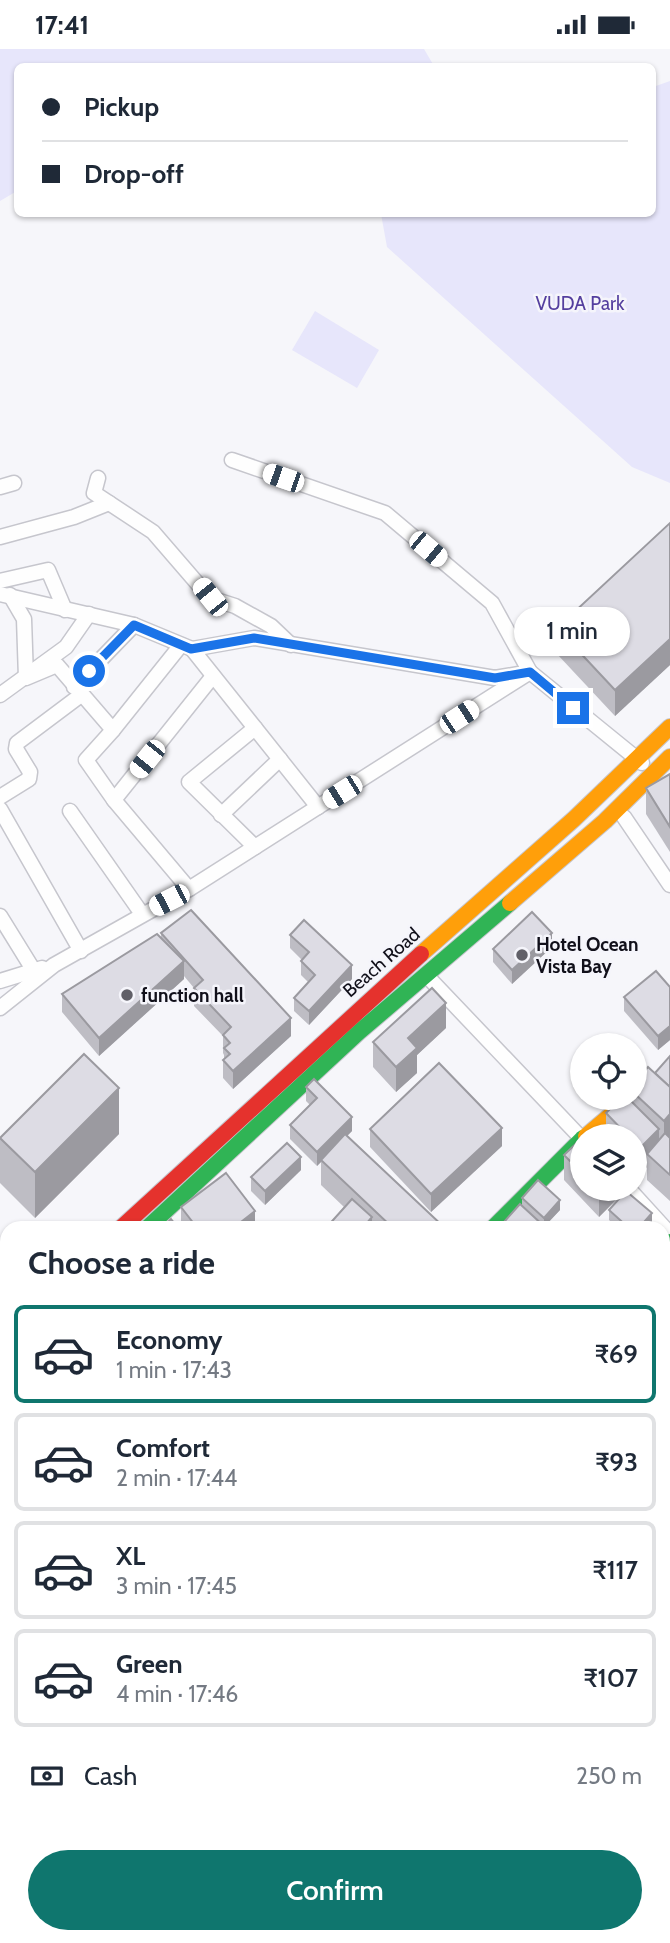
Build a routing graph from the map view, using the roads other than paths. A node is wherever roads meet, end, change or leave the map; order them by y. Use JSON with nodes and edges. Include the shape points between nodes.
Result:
{"nodes":[{"id":1,"x":232,"y":460,"type":"dead end"},
{"id":2,"x":98,"y":478,"type":"dead end"},
{"id":3,"x":109,"y":503,"type":"junction"},
{"id":4,"x":0,"y":537,"type":"edge"},
{"id":5,"x":0,"y":581,"type":"edge"},
{"id":6,"x":5,"y":595,"type":"edge"},
{"id":7,"x":65,"y":610,"type":"junction"},
{"id":8,"x":89,"y":614,"type":"junction"},
{"id":9,"x":134,"y":625,"type":"junction"},
{"id":10,"x":291,"y":645,"type":"junction"},
{"id":11,"x":186,"y":647,"type":"junction"},
{"id":12,"x":530,"y":672,"type":"junction"},
{"id":13,"x":213,"y":676,"type":"junction"},
{"id":14,"x":26,"y":678,"type":"junction"},
{"id":15,"x":78,"y":691,"type":"junction"},
{"id":16,"x":0,"y":695,"type":"edge"},
{"id":17,"x":670,"y":727,"type":"edge"},
{"id":18,"x":255,"y":728,"type":"junction"},
{"id":19,"x":113,"y":730,"type":"junction"},
{"id":20,"x":670,"y":757,"type":"edge"},
{"id":21,"x":636,"y":758,"type":"junction"},
{"id":22,"x":280,"y":759,"type":"junction"},
{"id":23,"x":652,"y":772,"type":"junction"},
{"id":24,"x":0,"y":797,"type":"edge"},
{"id":25,"x":114,"y":800,"type":"junction"},
{"id":26,"x":318,"y":807,"type":"junction"},
{"id":27,"x":0,"y":809,"type":"edge"},
{"id":28,"x":70,"y":811,"type":"dead end"},
{"id":29,"x":220,"y":815,"type":"junction"},
{"id":30,"x":624,"y":817,"type":"dead end"},
{"id":31,"x":255,"y":847,"type":"junction"},
{"id":32,"x":670,"y":885,"type":"edge"},
{"id":33,"x":189,"y":889,"type":"junction"},
{"id":34,"x":142,"y":914,"type":"junction"},
{"id":35,"x":0,"y":916,"type":"edge"},
{"id":36,"x":81,"y":951,"type":"junction"},
{"id":37,"x":54,"y":965,"type":"junction"},
{"id":38,"x":34,"y":971,"type":"junction"},
{"id":39,"x":426,"y":975,"type":"junction"},
{"id":40,"x":0,"y":981,"type":"edge"},
{"id":41,"x":0,"y":1008,"type":"edge"},
{"id":42,"x":617,"y":1110,"type":"edge"},
{"id":43,"x":600,"y":1124,"type":"edge"},
{"id":44,"x":570,"y":1125,"type":"edge"},
{"id":45,"x":570,"y":1151,"type":"edge"},
{"id":46,"x":640,"y":1201,"type":"edge"},
{"id":47,"x":129,"y":1221,"type":"edge"},
{"id":48,"x":155,"y":1221,"type":"edge"},
{"id":49,"x":500,"y":1221,"type":"edge"},
{"id":50,"x":658,"y":1221,"type":"edge"}],
"edges":[{"from":1,"to":12,"type":"street","via":[[385,513],[492,603]]},
{"from":2,"to":3,"type":"street","via":[[94,493]]},
{"from":3,"to":4,"type":"street"},
{"from":3,"to":10,"type":"street","via":[[153,532],[210,597],[271,626]]},
{"from":5,"to":7,"type":"street","via":[[48,570]]},
{"from":6,"to":7,"type":"street"},
{"from":6,"to":14,"type":"street","via":[[24,619]]},
{"from":7,"to":8,"type":"street"},
{"from":8,"to":9,"type":"street"},
{"from":8,"to":14,"type":"street","via":[[66,647]]},
{"from":9,"to":11,"type":"street"},
{"from":9,"to":15,"type":"street"},
{"from":10,"to":11,"type":"street","via":[[254,638]]},
{"from":10,"to":12,"type":"street","via":[[495,678]]},
{"from":11,"to":13,"type":"street"},
{"from":11,"to":19,"type":"street"},
{"from":12,"to":21,"type":"street"},
{"from":12,"to":26,"type":"street"},
{"from":13,"to":18,"type":"street"},
{"from":13,"to":25,"type":"street"},
{"from":14,"to":15,"type":"street","via":[[57,665]]},
{"from":14,"to":16,"type":"street"},
{"from":15,"to":19,"type":"street"},
{"from":15,"to":24,"type":"street","via":[[17,743],[29,779]]},
{"from":17,"to":21,"type":"main road","name":"Beach Road"},
{"from":18,"to":22,"type":"street"},
{"from":18,"to":29,"type":"street","via":[[189,782]]},
{"from":19,"to":25,"type":"street","via":[[86,760]]},
{"from":20,"to":23,"type":"main road","name":"Beach Road"},
{"from":21,"to":23,"type":"street"},
{"from":21,"to":47,"type":"main road","name":"Beach Road"},
{"from":22,"to":26,"type":"street"},
{"from":22,"to":29,"type":"street"},
{"from":23,"to":39,"type":"main road","name":"Beach Road","via":[[605,821]]},
{"from":25,"to":33,"type":"street"},
{"from":26,"to":31,"type":"street"},
{"from":27,"to":36,"type":"street"},
{"from":28,"to":34,"type":"street"},
{"from":29,"to":31,"type":"street"},
{"from":30,"to":32,"type":"street"},
{"from":31,"to":33,"type":"street"},
{"from":33,"to":34,"type":"street"},
{"from":34,"to":36,"type":"street"},
{"from":35,"to":38,"type":"street"},
{"from":36,"to":37,"type":"street"},
{"from":37,"to":38,"type":"street"},
{"from":37,"to":41,"type":"street"},
{"from":38,"to":40,"type":"street"},
{"from":39,"to":44,"type":"street"},
{"from":39,"to":48,"type":"main road","name":"Beach Road"},
{"from":42,"to":43,"type":"main road"},
{"from":45,"to":49,"type":"main road"},
{"from":46,"to":50,"type":"street"}]}
